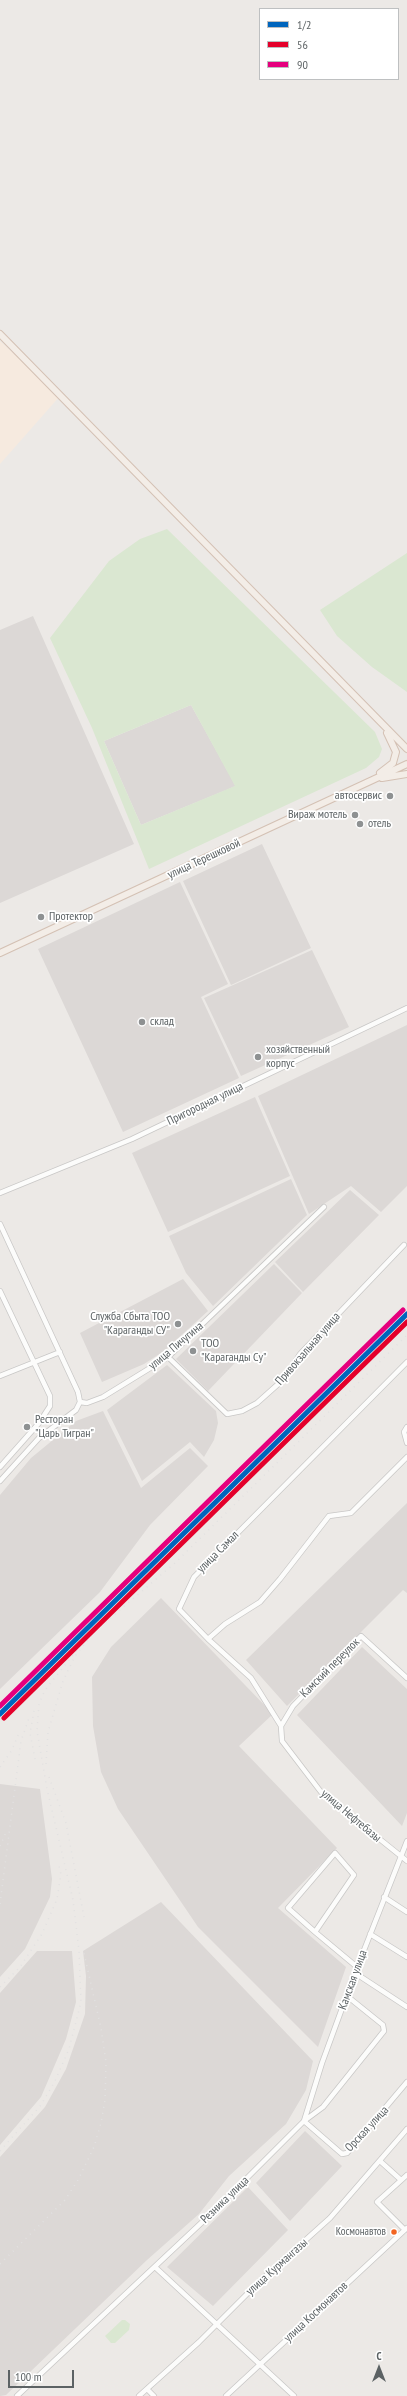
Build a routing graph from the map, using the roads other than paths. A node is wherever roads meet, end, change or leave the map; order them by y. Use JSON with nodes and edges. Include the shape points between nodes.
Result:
{"nodes":[{"id":1,"x":0,"y":334,"type":"edge"},
{"id":2,"x":382,"y":725,"type":"junction"},
{"id":3,"x":407,"y":749,"type":"edge"},
{"id":4,"x":407,"y":764,"type":"edge"},
{"id":5,"x":407,"y":774,"type":"edge"},
{"id":6,"x":373,"y":780,"type":"junction"},
{"id":7,"x":0,"y":953,"type":"edge"},
{"id":8,"x":407,"y":1008,"type":"edge"},
{"id":9,"x":0,"y":1193,"type":"edge"},
{"id":10,"x":324,"y":1207,"type":"dead end"},
{"id":11,"x":0,"y":1224,"type":"edge"},
{"id":12,"x":404,"y":1245,"type":"dead end"},
{"id":13,"x":0,"y":1291,"type":"edge"},
{"id":14,"x":60,"y":1352,"type":"junction"},
{"id":15,"x":168,"y":1357,"type":"junction"},
{"id":16,"x":32,"y":1362,"type":"junction"},
{"id":17,"x":407,"y":1362,"type":"edge"},
{"id":18,"x":0,"y":1376,"type":"edge"},
{"id":19,"x":80,"y":1402,"type":"junction"},
{"id":20,"x":407,"y":1427,"type":"edge"},
{"id":21,"x":29,"y":1435,"type":"junction"},
{"id":22,"x":36,"y":1442,"type":"junction"},
{"id":23,"x":407,"y":1443,"type":"edge"},
{"id":24,"x":407,"y":1457,"type":"edge"},
{"id":25,"x":0,"y":1467,"type":"edge"},
{"id":26,"x":7,"y":1472,"type":"junction"},
{"id":27,"x":0,"y":1481,"type":"edge"},
{"id":28,"x":208,"y":1639,"type":"junction"},
{"id":29,"x":407,"y":1670,"type":"edge"},
{"id":30,"x":403,"y":1674,"type":"junction"},
{"id":31,"x":407,"y":1678,"type":"edge"},
{"id":32,"x":281,"y":1726,"type":"junction"},
{"id":33,"x":407,"y":1841,"type":"edge"},
{"id":34,"x":401,"y":1858,"type":"junction"},
{"id":35,"x":407,"y":1861,"type":"edge"},
{"id":36,"x":384,"y":1897,"type":"junction"},
{"id":37,"x":407,"y":1912,"type":"edge"},
{"id":38,"x":315,"y":1932,"type":"junction"},
{"id":39,"x":370,"y":1934,"type":"junction"},
{"id":40,"x":407,"y":1957,"type":"edge"},
{"id":41,"x":357,"y":1966,"type":"junction"},
{"id":42,"x":355,"y":1973,"type":"junction"},
{"id":43,"x":346,"y":1996,"type":"junction"},
{"id":44,"x":407,"y":2007,"type":"edge"},
{"id":45,"x":407,"y":2082,"type":"edge"},
{"id":46,"x":304,"y":2121,"type":"junction"},
{"id":47,"x":407,"y":2129,"type":"edge"},
{"id":48,"x":380,"y":2161,"type":"junction"},
{"id":49,"x":407,"y":2175,"type":"edge"},
{"id":50,"x":401,"y":2180,"type":"junction"},
{"id":51,"x":406,"y":2229,"type":"edge"},
{"id":52,"x":155,"y":2267,"type":"junction"},
{"id":53,"x":216,"y":2324,"type":"junction"},
{"id":54,"x":259,"y":2365,"type":"junction"},
{"id":55,"x":147,"y":2389,"type":"junction"},
{"id":56,"x":17,"y":2396,"type":"edge"},
{"id":57,"x":139,"y":2396,"type":"edge"},
{"id":58,"x":154,"y":2396,"type":"edge"},
{"id":59,"x":226,"y":2396,"type":"edge"},
{"id":60,"x":294,"y":2396,"type":"edge"}],
"edges":[{"from":1,"to":2,"type":"main road"},
{"from":2,"to":3,"type":"main road"},
{"from":2,"to":6,"type":"main road","via":[[396,752],[393,763]]},
{"from":4,"to":6,"type":"main road","name":"улица Терешковой"},
{"from":5,"to":6,"type":"main road"},
{"from":6,"to":7,"type":"main road","name":"улица Терешковой"},
{"from":8,"to":9,"type":"street","name":"Пригородная улица","via":[[132,1139]]},
{"from":10,"to":15,"type":"street","name":"улица Пичугина"},
{"from":11,"to":14,"type":"street"},
{"from":12,"to":15,"type":"street","name":"Привокзальная улица","via":[[300,1354],[285,1378],[257,1403],[242,1411],[227,1414]]},
{"from":13,"to":16,"type":"street"},
{"from":14,"to":16,"type":"street"},
{"from":14,"to":19,"type":"street"},
{"from":15,"to":19,"type":"street","name":"улица Пичугина","via":[[103,1397],[87,1403]]},
{"from":16,"to":18,"type":"street"},
{"from":16,"to":21,"type":"street","via":[[50,1396],[50,1406]]},
{"from":17,"to":28,"type":"street","name":"улица Самал","via":[[194,1577],[179,1609]]},
{"from":19,"to":22,"type":"street","via":[[76,1410]]},
{"from":20,"to":23,"type":"street","via":[[404,1432]]},
{"from":21,"to":22,"type":"street"},
{"from":21,"to":25,"type":"street"},
{"from":22,"to":26,"type":"street"},
{"from":24,"to":28,"type":"street","via":[[351,1513],[329,1516],[260,1602],[225,1624]]},
{"from":25,"to":26,"type":"street"},
{"from":26,"to":27,"type":"street"},
{"from":28,"to":32,"type":"street","name":"улица Нефтебазы","via":[[251,1678]]},
{"from":29,"to":30,"type":"street"},
{"from":30,"to":31,"type":"street","name":"Камский переулок"},
{"from":30,"to":32,"type":"street","name":"Камский переулок","via":[[361,1636],[293,1706]]},
{"from":32,"to":34,"type":"street","name":"улица Нефтебазы","via":[[282,1741],[321,1792]]},
{"from":33,"to":34,"type":"street","name":"Камская улица"},
{"from":34,"to":35,"type":"street","name":"улица Нефтебазы"},
{"from":34,"to":36,"type":"street","name":"Камская улица"},
{"from":36,"to":37,"type":"street"},
{"from":36,"to":39,"type":"street","name":"Камская улица"},
{"from":38,"to":38,"type":"street","via":[[354,1875],[335,1853],[288,1908]]},
{"from":38,"to":41,"type":"street"},
{"from":39,"to":40,"type":"street"},
{"from":39,"to":41,"type":"street","name":"Камская улица"},
{"from":41,"to":42,"type":"street","name":"Камская улица"},
{"from":42,"to":43,"type":"street","name":"Камская улица"},
{"from":42,"to":44,"type":"street"},
{"from":43,"to":46,"type":"street","name":"Камская улица"},
{"from":43,"to":46,"type":"street","name":"Резника улица","via":[[383,2025],[384,2031],[323,2107]]},
{"from":45,"to":46,"type":"street","name":"Орская улица","via":[[347,2153],[342,2154]]},
{"from":46,"to":52,"type":"street","name":"Резника улица"},
{"from":47,"to":48,"type":"street","name":"улица Курмангазы"},
{"from":48,"to":50,"type":"street"},
{"from":48,"to":53,"type":"street","name":"улица Курмангазы","via":[[330,2218]]},
{"from":49,"to":50,"type":"street"},
{"from":50,"to":51,"type":"street","via":[[377,2202]]},
{"from":51,"to":54,"type":"street","name":"улица Космонавтов"},
{"from":52,"to":53,"type":"street"},
{"from":52,"to":56,"type":"street","name":"Резника улица"},
{"from":53,"to":54,"type":"street"},
{"from":53,"to":55,"type":"street","name":"улица Курмангазы"},
{"from":54,"to":59,"type":"street","name":"улица Космонавтов"},
{"from":54,"to":60,"type":"street"},
{"from":55,"to":57,"type":"street","name":"улица Курмангазы"},
{"from":55,"to":58,"type":"street"}]}
